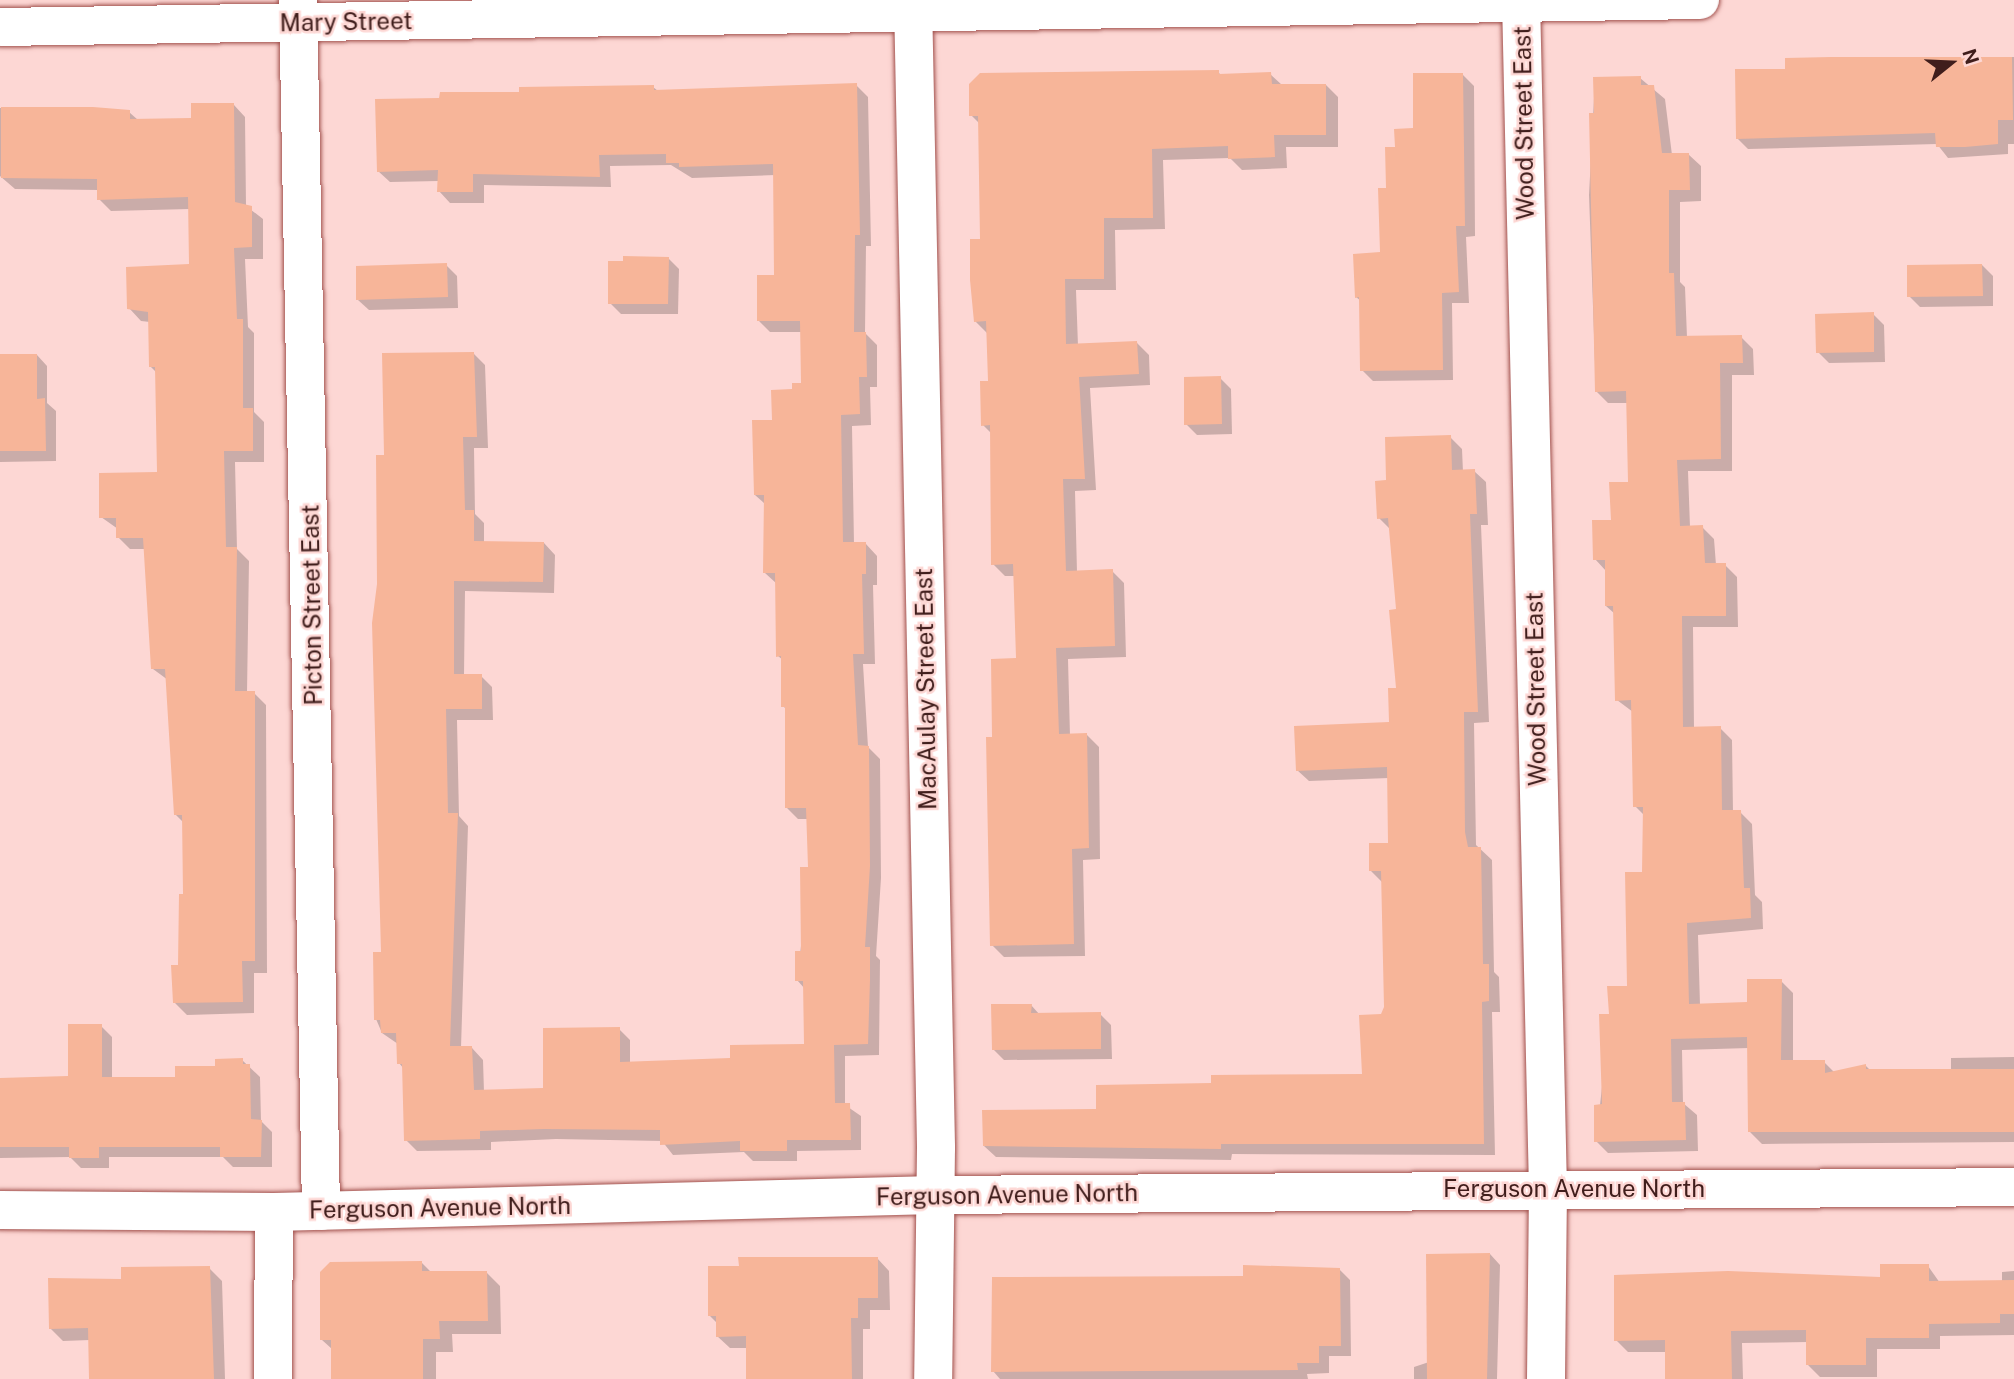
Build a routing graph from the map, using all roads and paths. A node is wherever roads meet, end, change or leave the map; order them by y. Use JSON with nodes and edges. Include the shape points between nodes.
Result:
{"nodes":[{"id":1,"x":1700,"y":0,"type":"edge"},
{"id":2,"x":1521,"y":2,"type":"edge"},
{"id":3,"x":913,"y":6,"type":"edge"},
{"id":4,"x":299,"y":11,"type":"edge"},
{"id":5,"x":0,"y":27,"type":"edge"},
{"id":6,"x":2014,"y":1186,"type":"edge"},
{"id":7,"x":1548,"y":1188,"type":"junction"},
{"id":8,"x":935,"y":1195,"type":"junction"},
{"id":9,"x":0,"y":1210,"type":"edge"},
{"id":10,"x":321,"y":1211,"type":"junction"},
{"id":11,"x":274,"y":1212,"type":"junction"},
{"id":12,"x":273,"y":1379,"type":"edge"},
{"id":13,"x":933,"y":1379,"type":"edge"},
{"id":14,"x":1546,"y":1379,"type":"edge"}],
"edges":[{"from":1,"to":2,"type":"street","name":"Mary Street"},
{"from":2,"to":3,"type":"street","name":"Mary Street"},
{"from":2,"to":7,"type":"street","name":"Wood Street East"},
{"from":3,"to":4,"type":"street","name":"Mary Street"},
{"from":3,"to":8,"type":"street","name":"MacAulay Street East"},
{"from":4,"to":5,"type":"street","name":"Mary Street"},
{"from":4,"to":10,"type":"street","name":"Picton Street East"},
{"from":6,"to":7,"type":"street","name":"Ferguson Avenue North"},
{"from":7,"to":8,"type":"street","name":"Ferguson Avenue North"},
{"from":7,"to":14,"type":"street","name":"Wood Street East"},
{"from":8,"to":10,"type":"street","name":"Ferguson Avenue North"},
{"from":8,"to":13,"type":"street","name":"MacAulay Street East"},
{"from":9,"to":11,"type":"street","name":"Ferguson Avenue North"},
{"from":10,"to":11,"type":"street","name":"Ferguson Avenue North"},
{"from":11,"to":12,"type":"street"}]}
